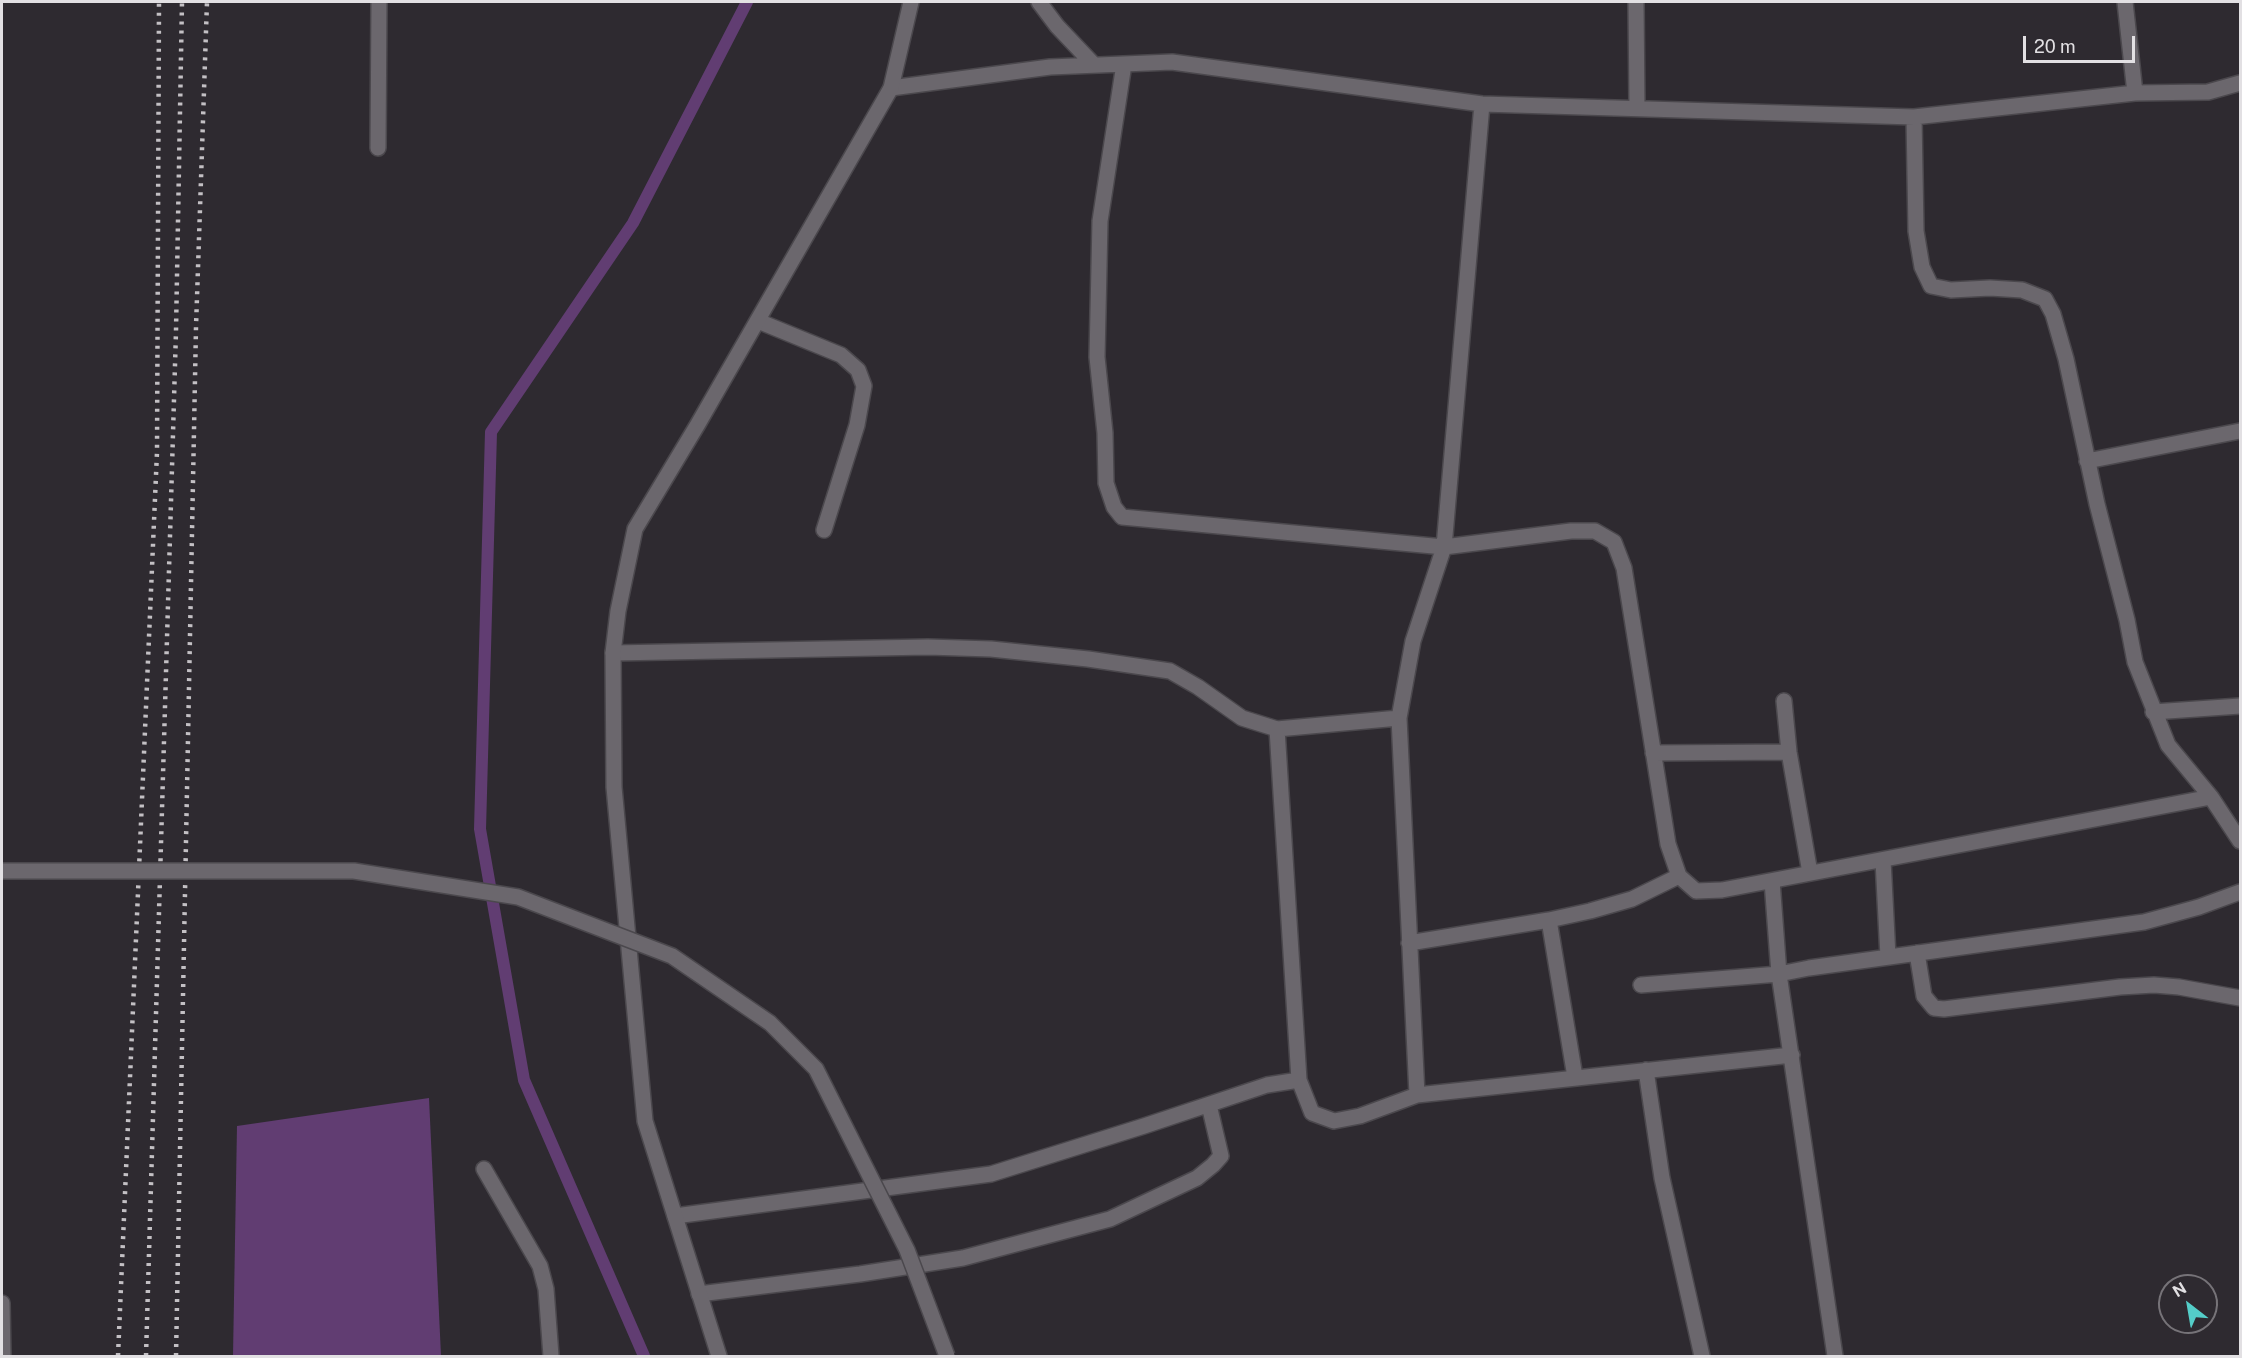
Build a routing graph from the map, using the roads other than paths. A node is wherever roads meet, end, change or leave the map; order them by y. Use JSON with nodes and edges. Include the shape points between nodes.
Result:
{"nodes":[{"id":1,"x":379,"y":2,"type":"edge"},
{"id":2,"x":911,"y":2,"type":"edge"},
{"id":3,"x":1039,"y":2,"type":"edge"},
{"id":4,"x":1636,"y":2,"type":"edge"},
{"id":5,"x":2125,"y":2,"type":"edge"},
{"id":6,"x":1124,"y":64,"type":"junction"},
{"id":7,"x":1094,"y":65,"type":"junction"},
{"id":8,"x":2241,"y":83,"type":"edge"},
{"id":9,"x":891,"y":88,"type":"junction"},
{"id":10,"x":2135,"y":93,"type":"junction"},
{"id":11,"x":1482,"y":104,"type":"junction"},
{"id":12,"x":1637,"y":108,"type":"junction"},
{"id":13,"x":1914,"y":117,"type":"junction"},
{"id":14,"x":378,"y":148,"type":"dead end"},
{"id":15,"x":758,"y":321,"type":"junction"},
{"id":16,"x":2241,"y":431,"type":"edge"},
{"id":17,"x":2087,"y":461,"type":"junction"},
{"id":18,"x":824,"y":530,"type":"dead end"},
{"id":19,"x":1444,"y":547,"type":"junction"},
{"id":20,"x":613,"y":653,"type":"junction"},
{"id":21,"x":1784,"y":701,"type":"dead end"},
{"id":22,"x":2241,"y":706,"type":"edge"},
{"id":23,"x":2153,"y":712,"type":"junction"},
{"id":24,"x":1399,"y":718,"type":"junction"},
{"id":25,"x":1277,"y":729,"type":"junction"},
{"id":26,"x":1789,"y":752,"type":"junction"},
{"id":27,"x":1653,"y":753,"type":"junction"},
{"id":28,"x":2211,"y":797,"type":"junction"},
{"id":29,"x":2241,"y":841,"type":"edge"},
{"id":30,"x":1883,"y":860,"type":"junction"},
{"id":31,"x":2,"y":871,"type":"edge"},
{"id":32,"x":1810,"y":873,"type":"junction"},
{"id":33,"x":1679,"y":876,"type":"junction"},
{"id":34,"x":1772,"y":881,"type":"junction"},
{"id":35,"x":2241,"y":892,"type":"edge"},
{"id":36,"x":1549,"y":921,"type":"junction"},
{"id":37,"x":1409,"y":943,"type":"junction"},
{"id":38,"x":1917,"y":953,"type":"junction"},
{"id":39,"x":1888,"y":957,"type":"junction"},
{"id":40,"x":1779,"y":974,"type":"junction"},
{"id":41,"x":1641,"y":985,"type":"dead end"},
{"id":42,"x":2241,"y":998,"type":"edge"},
{"id":43,"x":1792,"y":1055,"type":"junction"},
{"id":44,"x":1646,"y":1070,"type":"junction"},
{"id":45,"x":1575,"y":1077,"type":"junction"},
{"id":46,"x":1299,"y":1080,"type":"junction"},
{"id":47,"x":1417,"y":1095,"type":"junction"},
{"id":48,"x":1209,"y":1105,"type":"junction"},
{"id":49,"x":484,"y":1169,"type":"dead end"},
{"id":50,"x":675,"y":1216,"type":"junction"},
{"id":51,"x":699,"y":1294,"type":"junction"},
{"id":52,"x":2,"y":1303,"type":"edge"},
{"id":53,"x":3,"y":1356,"type":"edge"},
{"id":54,"x":551,"y":1356,"type":"edge"},
{"id":55,"x":719,"y":1356,"type":"edge"},
{"id":56,"x":947,"y":1356,"type":"edge"},
{"id":57,"x":1702,"y":1356,"type":"edge"},
{"id":58,"x":1835,"y":1356,"type":"edge"}],
"edges":[{"from":1,"to":14,"type":"street"},
{"from":2,"to":9,"type":"street"},
{"from":3,"to":7,"type":"street"},
{"from":4,"to":12,"type":"street"},
{"from":5,"to":10,"type":"street"},
{"from":6,"to":7,"type":"street"},
{"from":6,"to":11,"type":"street","via":[[1172,62]]},
{"from":6,"to":19,"type":"street","via":[[1100,221],[1098,284],[1097,357],[1106,483],[1114,507],[1122,517]]},
{"from":7,"to":9,"type":"street"},
{"from":8,"to":10,"type":"street","via":[[2208,92]]},
{"from":9,"to":15,"type":"street"},
{"from":10,"to":13,"type":"street"},
{"from":11,"to":12,"type":"street"},
{"from":11,"to":19,"type":"street"},
{"from":12,"to":13,"type":"street"},
{"from":13,"to":17,"type":"street","via":[[1916,231],[1922,267],[1931,286],[1951,290],[2022,290],[2045,299],[2066,359]]},
{"from":15,"to":18,"type":"street","via":[[841,355],[858,370],[864,386],[857,425]]},
{"from":15,"to":20,"type":"street","via":[[635,529]]},
{"from":16,"to":17,"type":"street"},
{"from":17,"to":23,"type":"street","via":[[2135,662]]},
{"from":19,"to":24,"type":"street","via":[[1413,641]]},
{"from":19,"to":27,"type":"street","via":[[1571,531],[1595,531],[1614,542],[1624,568]]},
{"from":20,"to":25,"type":"street","via":[[928,647],[1088,659],[1170,671],[1242,718]]},
{"from":20,"to":50,"type":"street","via":[[614,787],[645,1121]]},
{"from":21,"to":26,"type":"street"},
{"from":22,"to":23,"type":"street"},
{"from":23,"to":28,"type":"street","via":[[2168,745]]},
{"from":24,"to":25,"type":"street"},
{"from":24,"to":37,"type":"street"},
{"from":25,"to":46,"type":"street"},
{"from":26,"to":27,"type":"street"},
{"from":26,"to":32,"type":"street"},
{"from":27,"to":33,"type":"street","via":[[1668,844]]},
{"from":28,"to":29,"type":"street"},
{"from":28,"to":30,"type":"street"},
{"from":30,"to":32,"type":"street"},
{"from":30,"to":39,"type":"street"},
{"from":31,"to":56,"type":"street","bridge":true,"via":[[354,871],[518,897],[672,956],[770,1023],[816,1069],[907,1250]]},
{"from":32,"to":34,"type":"street"},
{"from":33,"to":34,"type":"street","via":[[1696,891]]},
{"from":33,"to":36,"type":"street","via":[[1632,899]]},
{"from":34,"to":40,"type":"street"},
{"from":35,"to":38,"type":"street","via":[[2144,922]]},
{"from":36,"to":37,"type":"street"},
{"from":36,"to":45,"type":"street"},
{"from":37,"to":47,"type":"street"},
{"from":38,"to":39,"type":"street"},
{"from":38,"to":42,"type":"street","via":[[1924,996],[1934,1008],[2154,985]]},
{"from":39,"to":40,"type":"street"},
{"from":40,"to":41,"type":"street"},
{"from":40,"to":43,"type":"street"},
{"from":43,"to":44,"type":"street"},
{"from":43,"to":58,"type":"street"},
{"from":44,"to":45,"type":"street"},
{"from":44,"to":57,"type":"street","via":[[1662,1178]]},
{"from":45,"to":47,"type":"street"},
{"from":46,"to":47,"type":"street","via":[[1312,1113],[1334,1121],[1360,1116]]},
{"from":46,"to":48,"type":"street","via":[[1267,1085]]},
{"from":48,"to":50,"type":"street","via":[[991,1174]]},
{"from":48,"to":51,"type":"street","via":[[1221,1156],[1214,1165],[1197,1178],[1110,1219],[963,1258]]},
{"from":49,"to":54,"type":"street","via":[[540,1266],[546,1288]]},
{"from":50,"to":51,"type":"street"},
{"from":51,"to":55,"type":"street"},
{"from":52,"to":53,"type":"street"}]}
